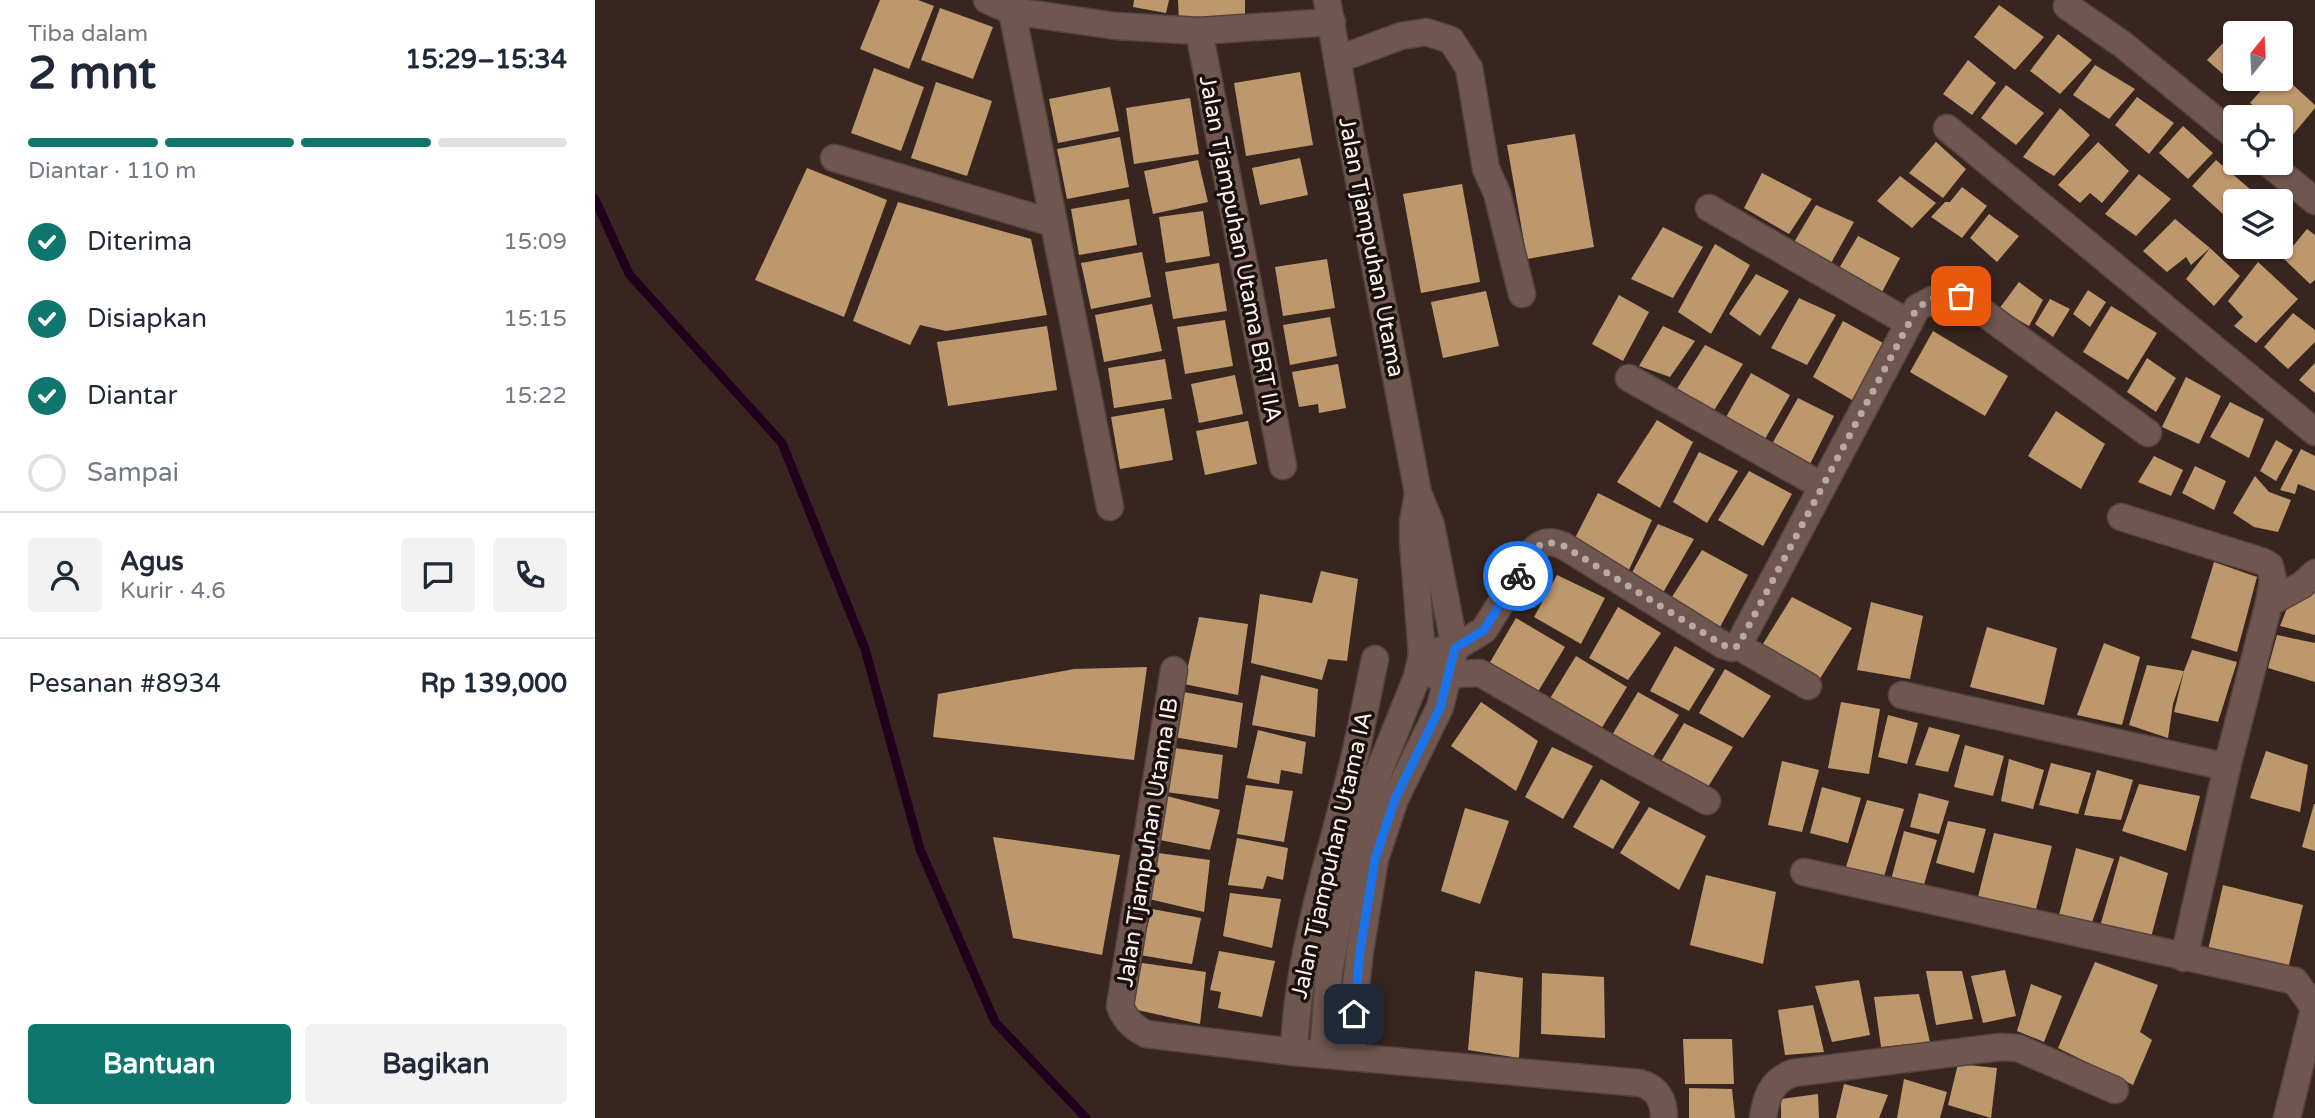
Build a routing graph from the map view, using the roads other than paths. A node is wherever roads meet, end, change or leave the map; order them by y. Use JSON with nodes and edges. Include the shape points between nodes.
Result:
{"nodes":[{"id":1,"x":987,"y":0,"type":"edge"},
{"id":2,"x":2067,"y":6,"type":"dead end"},
{"id":3,"x":1012,"y":11,"type":"junction"},
{"id":4,"x":1330,"y":11,"type":"edge"},
{"id":5,"x":1199,"y":31,"type":"junction"},
{"id":6,"x":1339,"y":59,"type":"junction"},
{"id":7,"x":2223,"y":126,"type":"edge"},
{"id":8,"x":1947,"y":128,"type":"dead end"},
{"id":9,"x":834,"y":158,"type":"dead end"},
{"id":10,"x":2283,"y":175,"type":"edge"},
{"id":11,"x":2315,"y":201,"type":"edge"},
{"id":12,"x":1709,"y":208,"type":"dead end"},
{"id":13,"x":1053,"y":223,"type":"junction"},
{"id":14,"x":1522,"y":294,"type":"dead end"},
{"id":15,"x":1909,"y":323,"type":"junction"},
{"id":16,"x":1629,"y":378,"type":"dead end"},
{"id":17,"x":2315,"y":432,"type":"edge"},
{"id":18,"x":2148,"y":433,"type":"dead end"},
{"id":19,"x":1283,"y":466,"type":"dead end"},
{"id":20,"x":1416,"y":477,"type":"junction"},
{"id":21,"x":1822,"y":486,"type":"junction"},
{"id":22,"x":1110,"y":507,"type":"dead end"},
{"id":23,"x":2121,"y":517,"type":"dead end"},
{"id":24,"x":2315,"y":573,"type":"edge"},
{"id":25,"x":2269,"y":603,"type":"junction"},
{"id":26,"x":1738,"y":646,"type":"junction"},
{"id":27,"x":1455,"y":648,"type":"junction"},
{"id":28,"x":1375,"y":659,"type":"dead end"},
{"id":29,"x":1420,"y":665,"type":"junction"},
{"id":30,"x":1174,"y":670,"type":"dead end"},
{"id":31,"x":1450,"y":674,"type":"junction"},
{"id":32,"x":1808,"y":686,"type":"dead end"},
{"id":33,"x":1902,"y":695,"type":"dead end"},
{"id":34,"x":2227,"y":767,"type":"junction"},
{"id":35,"x":1707,"y":801,"type":"dead end"},
{"id":36,"x":1804,"y":872,"type":"dead end"},
{"id":37,"x":2184,"y":958,"type":"junction"},
{"id":38,"x":2314,"y":1006,"type":"edge"},
{"id":39,"x":1294,"y":1052,"type":"junction"},
{"id":40,"x":1323,"y":1054,"type":"junction"},
{"id":41,"x":1352,"y":1056,"type":"junction"},
{"id":42,"x":2115,"y":1090,"type":"dead end"},
{"id":43,"x":1664,"y":1118,"type":"edge"},
{"id":44,"x":1763,"y":1118,"type":"edge"},
{"id":45,"x":2287,"y":1118,"type":"edge"}],
"edges":[{"from":1,"to":3,"type":"street"},
{"from":2,"to":7,"type":"street"},
{"from":3,"to":5,"type":"street","via":[[1116,26]]},
{"from":3,"to":13,"type":"street"},
{"from":4,"to":5,"type":"street"},
{"from":4,"to":6,"type":"street","name":"Jalan Tjampuhan Utama"},
{"from":5,"to":19,"type":"street","name":"Jalan Tjampuhan Utama BRT IIA"},
{"from":6,"to":14,"type":"street","via":[[1401,36],[1426,32],[1451,40],[1469,68],[1486,169],[1497,193]]},
{"from":6,"to":20,"type":"street","name":"Jalan Tjampuhan Utama"},
{"from":8,"to":17,"type":"street"},
{"from":9,"to":13,"type":"street"},
{"from":10,"to":11,"type":"street"},
{"from":12,"to":15,"type":"street"},
{"from":13,"to":22,"type":"street"},
{"from":15,"to":18,"type":"street","via":[[1917,308],[1937,296],[1952,295],[1969,302]]},
{"from":15,"to":21,"type":"street"},
{"from":16,"to":21,"type":"street"},
{"from":20,"to":27,"type":"street","name":"Jalan Tjampuhan Utama"},
{"from":20,"to":29,"type":"street","name":"Jalan Tjampuhan Utama","via":[[1413,541]]},
{"from":21,"to":26,"type":"street"},
{"from":23,"to":25,"type":"street","via":[[2264,562],[2270,566],[2273,580]]},
{"from":24,"to":25,"type":"street"},
{"from":25,"to":34,"type":"street"},
{"from":26,"to":27,"type":"street","via":[[1723,645],[1564,546],[1548,541],[1535,549],[1484,630]]},
{"from":26,"to":32,"type":"street"},
{"from":27,"to":29,"type":"street"},
{"from":27,"to":31,"type":"street","name":"Jalan Tjampuhan Utama"},
{"from":28,"to":39,"type":"street","name":"Jalan Tjampuhan Utama IA","via":[[1311,933],[1295,1015]]},
{"from":29,"to":31,"type":"street"},
{"from":29,"to":40,"type":"street","name":"Jalan Tjampuhan Utama","via":[[1352,846],[1329,973]]},
{"from":30,"to":39,"type":"street","name":"Jalan Tjampuhan Utama IB","via":[[1121,1006],[1128,1021],[1146,1034]]},
{"from":31,"to":35,"type":"street","via":[[1480,673]]},
{"from":31,"to":41,"type":"street","name":"Jalan Tjampuhan Utama","via":[[1431,730],[1395,799],[1375,859],[1355,993]]},
{"from":33,"to":34,"type":"street"},
{"from":34,"to":37,"type":"street"},
{"from":36,"to":37,"type":"street"},
{"from":37,"to":38,"type":"street","via":[[2295,981]]},
{"from":38,"to":45,"type":"street"},
{"from":39,"to":40,"type":"street","name":"Jalan Tjampuhan Utama IB"},
{"from":40,"to":41,"type":"street"},
{"from":41,"to":43,"type":"street","via":[[1640,1083],[1650,1086],[1664,1103]]},
{"from":42,"to":44,"type":"street","via":[[2018,1048],[2000,1046],[1783,1076],[1766,1097]]}]}
